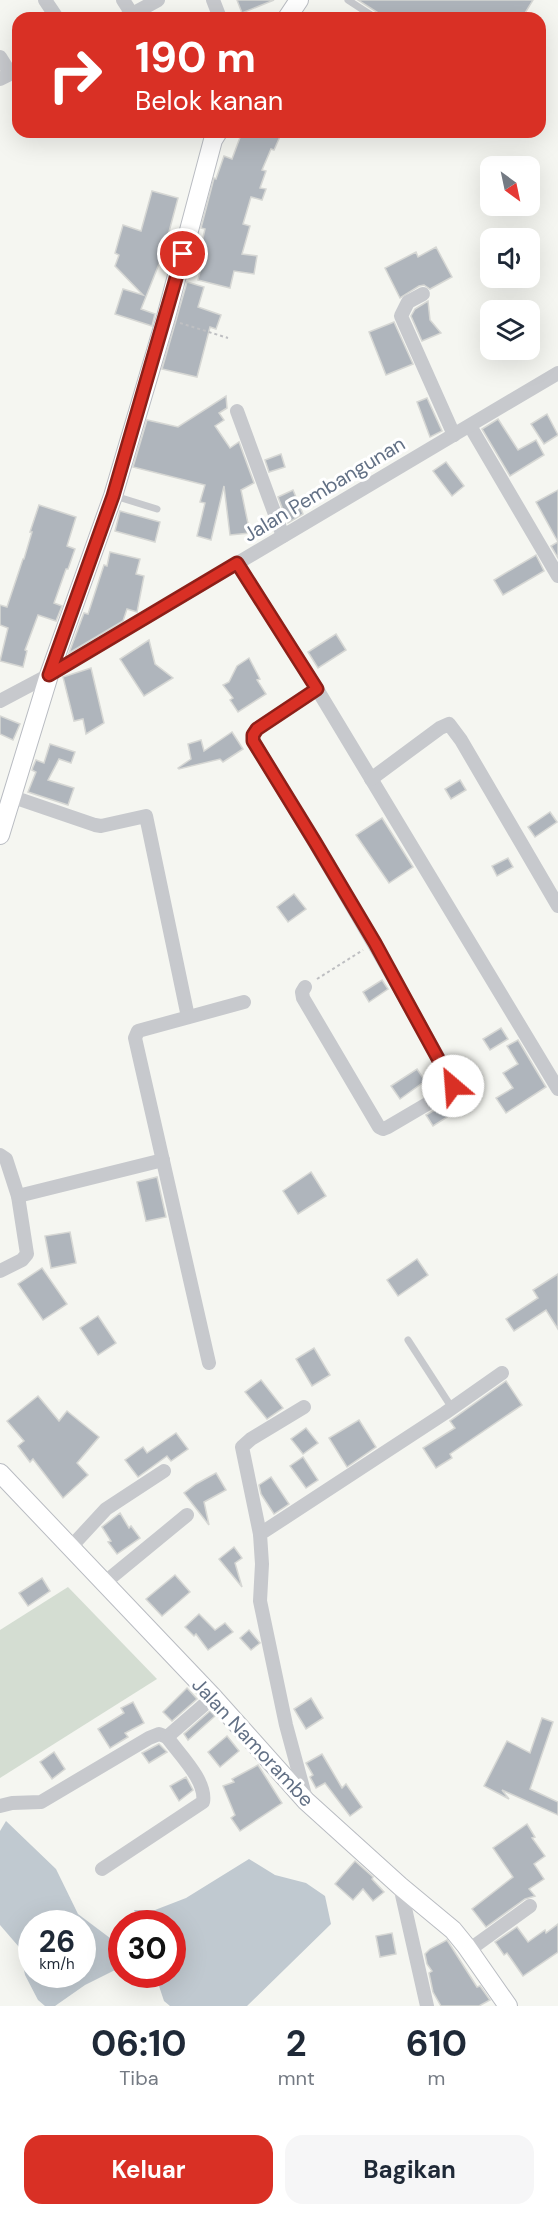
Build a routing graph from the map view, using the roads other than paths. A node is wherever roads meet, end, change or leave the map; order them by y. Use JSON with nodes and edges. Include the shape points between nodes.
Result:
{"nodes":[{"id":1,"x":159,"y":0,"type":"edge"},
{"id":2,"x":348,"y":0,"type":"edge"},
{"id":3,"x":136,"y":12,"type":"edge"},
{"id":4,"x":366,"y":12,"type":"edge"},
{"id":5,"x":0,"y":57,"type":"edge"},
{"id":6,"x":9,"y":74,"type":"edge"},
{"id":7,"x":213,"y":138,"type":"edge"},
{"id":8,"x":423,"y":294,"type":"dead end"},
{"id":9,"x":558,"y":374,"type":"edge"},
{"id":10,"x":237,"y":411,"type":"dead end"},
{"id":11,"x":470,"y":426,"type":"junction"},
{"id":12,"x":454,"y":435,"type":"junction"},
{"id":13,"x":113,"y":496,"type":"junction"},
{"id":14,"x":157,"y":509,"type":"dead end"},
{"id":15,"x":283,"y":536,"type":"junction"},
{"id":16,"x":237,"y":563,"type":"junction"},
{"id":17,"x":558,"y":576,"type":"edge"},
{"id":18,"x":49,"y":675,"type":"junction"},
{"id":19,"x":317,"y":689,"type":"junction"},
{"id":20,"x":0,"y":701,"type":"edge"},
{"id":21,"x":371,"y":779,"type":"junction"},
{"id":22,"x":9,"y":796,"type":"junction"},
{"id":23,"x":0,"y":835,"type":"edge"},
{"id":24,"x":558,"y":906,"type":"edge"},
{"id":25,"x":305,"y":987,"type":"road end"},
{"id":26,"x":244,"y":1002,"type":"dead end"},
{"id":27,"x":188,"y":1017,"type":"junction"},
{"id":28,"x":558,"y":1089,"type":"edge"},
{"id":29,"x":0,"y":1155,"type":"edge"},
{"id":30,"x":163,"y":1160,"type":"junction"},
{"id":31,"x":18,"y":1196,"type":"junction"},
{"id":32,"x":0,"y":1271,"type":"edge"},
{"id":33,"x":408,"y":1340,"type":"dead end"},
{"id":34,"x":209,"y":1363,"type":"dead end"},
{"id":35,"x":502,"y":1373,"type":"dead end"},
{"id":36,"x":304,"y":1407,"type":"dead end"},
{"id":37,"x":452,"y":1408,"type":"junction"},
{"id":38,"x":164,"y":1471,"type":"dead end"},
{"id":39,"x":2,"y":1480,"type":"edge"},
{"id":40,"x":187,"y":1515,"type":"dead end"},
{"id":41,"x":260,"y":1534,"type":"junction"},
{"id":42,"x":70,"y":1548,"type":"junction"},
{"id":43,"x":103,"y":1584,"type":"junction"},
{"id":44,"x":213,"y":1698,"type":"junction"},
{"id":45,"x":167,"y":1737,"type":"junction"},
{"id":46,"x":306,"y":1801,"type":"junction"},
{"id":47,"x":0,"y":1806,"type":"edge"},
{"id":48,"x":102,"y":1869,"type":"dead end"},
{"id":49,"x":400,"y":1886,"type":"junction"},
{"id":50,"x":530,"y":1906,"type":"dead end"},
{"id":51,"x":469,"y":1950,"type":"junction"},
{"id":52,"x":427,"y":2006,"type":"edge"},
{"id":53,"x":508,"y":2006,"type":"edge"}],
"edges":[{"from":1,"to":3,"type":"street"},
{"from":2,"to":4,"type":"lane"},
{"from":5,"to":6,"type":"street"},
{"from":7,"to":13,"type":"main road","via":[[166,318]]},
{"from":8,"to":12,"type":"street","via":[[408,302],[401,316]]},
{"from":9,"to":11,"type":"street","name":"Jalan Pembangunan"},
{"from":10,"to":15,"type":"street"},
{"from":11,"to":12,"type":"street","name":"Jalan Pembangunan"},
{"from":11,"to":17,"type":"street"},
{"from":12,"to":15,"type":"street","name":"Jalan Pembangunan"},
{"from":13,"to":14,"type":"lane"},
{"from":13,"to":18,"type":"main road"},
{"from":15,"to":16,"type":"street","name":"Jalan Pembangunan"},
{"from":16,"to":18,"type":"street","name":"Jalan Pembangunan"},
{"from":16,"to":19,"type":"street"},
{"from":18,"to":20,"type":"street","name":"Jalan Pembangunan"},
{"from":18,"to":22,"type":"main road"},
{"from":19,"to":21,"type":"street"},
{"from":19,"to":25,"type":"street","via":[[257,729],[253,741],[375,943],[452,1082],[451,1090],[388,1127],[379,1127],[303,998]]},
{"from":21,"to":24,"type":"street","via":[[449,724]]},
{"from":21,"to":28,"type":"street"},
{"from":22,"to":23,"type":"main road"},
{"from":22,"to":27,"type":"street","via":[[101,826],[146,816]]},
{"from":26,"to":27,"type":"street"},
{"from":27,"to":30,"type":"street","via":[[138,1031],[135,1038]]},
{"from":29,"to":31,"type":"street","via":[[6,1159]]},
{"from":30,"to":31,"type":"street"},
{"from":30,"to":34,"type":"street"},
{"from":31,"to":32,"type":"street","via":[[27,1254]]},
{"from":33,"to":37,"type":"lane"},
{"from":35,"to":37,"type":"street"},
{"from":36,"to":41,"type":"street","via":[[242,1447]]},
{"from":37,"to":41,"type":"street"},
{"from":38,"to":42,"type":"street","via":[[106,1509]]},
{"from":39,"to":42,"type":"main road","name":"Jalan Namorambe"},
{"from":40,"to":43,"type":"street"},
{"from":41,"to":46,"type":"street","via":[[260,1601]]},
{"from":42,"to":43,"type":"main road","name":"Jalan Namorambe"},
{"from":43,"to":44,"type":"main road","name":"Jalan Namorambe"},
{"from":44,"to":45,"type":"street"},
{"from":44,"to":46,"type":"main road","name":"Jalan Namorambe"},
{"from":45,"to":47,"type":"street","via":[[159,1734],[149,1738],[41,1802]]},
{"from":45,"to":48,"type":"street","via":[[200,1782],[203,1802]]},
{"from":46,"to":49,"type":"main road","name":"Jalan Namorambe"},
{"from":49,"to":51,"type":"main road","name":"Jalan Namorambe","via":[[453,1930]]},
{"from":49,"to":52,"type":"street"},
{"from":50,"to":51,"type":"street"},
{"from":51,"to":53,"type":"main road","name":"Jalan Namorambe"}]}
